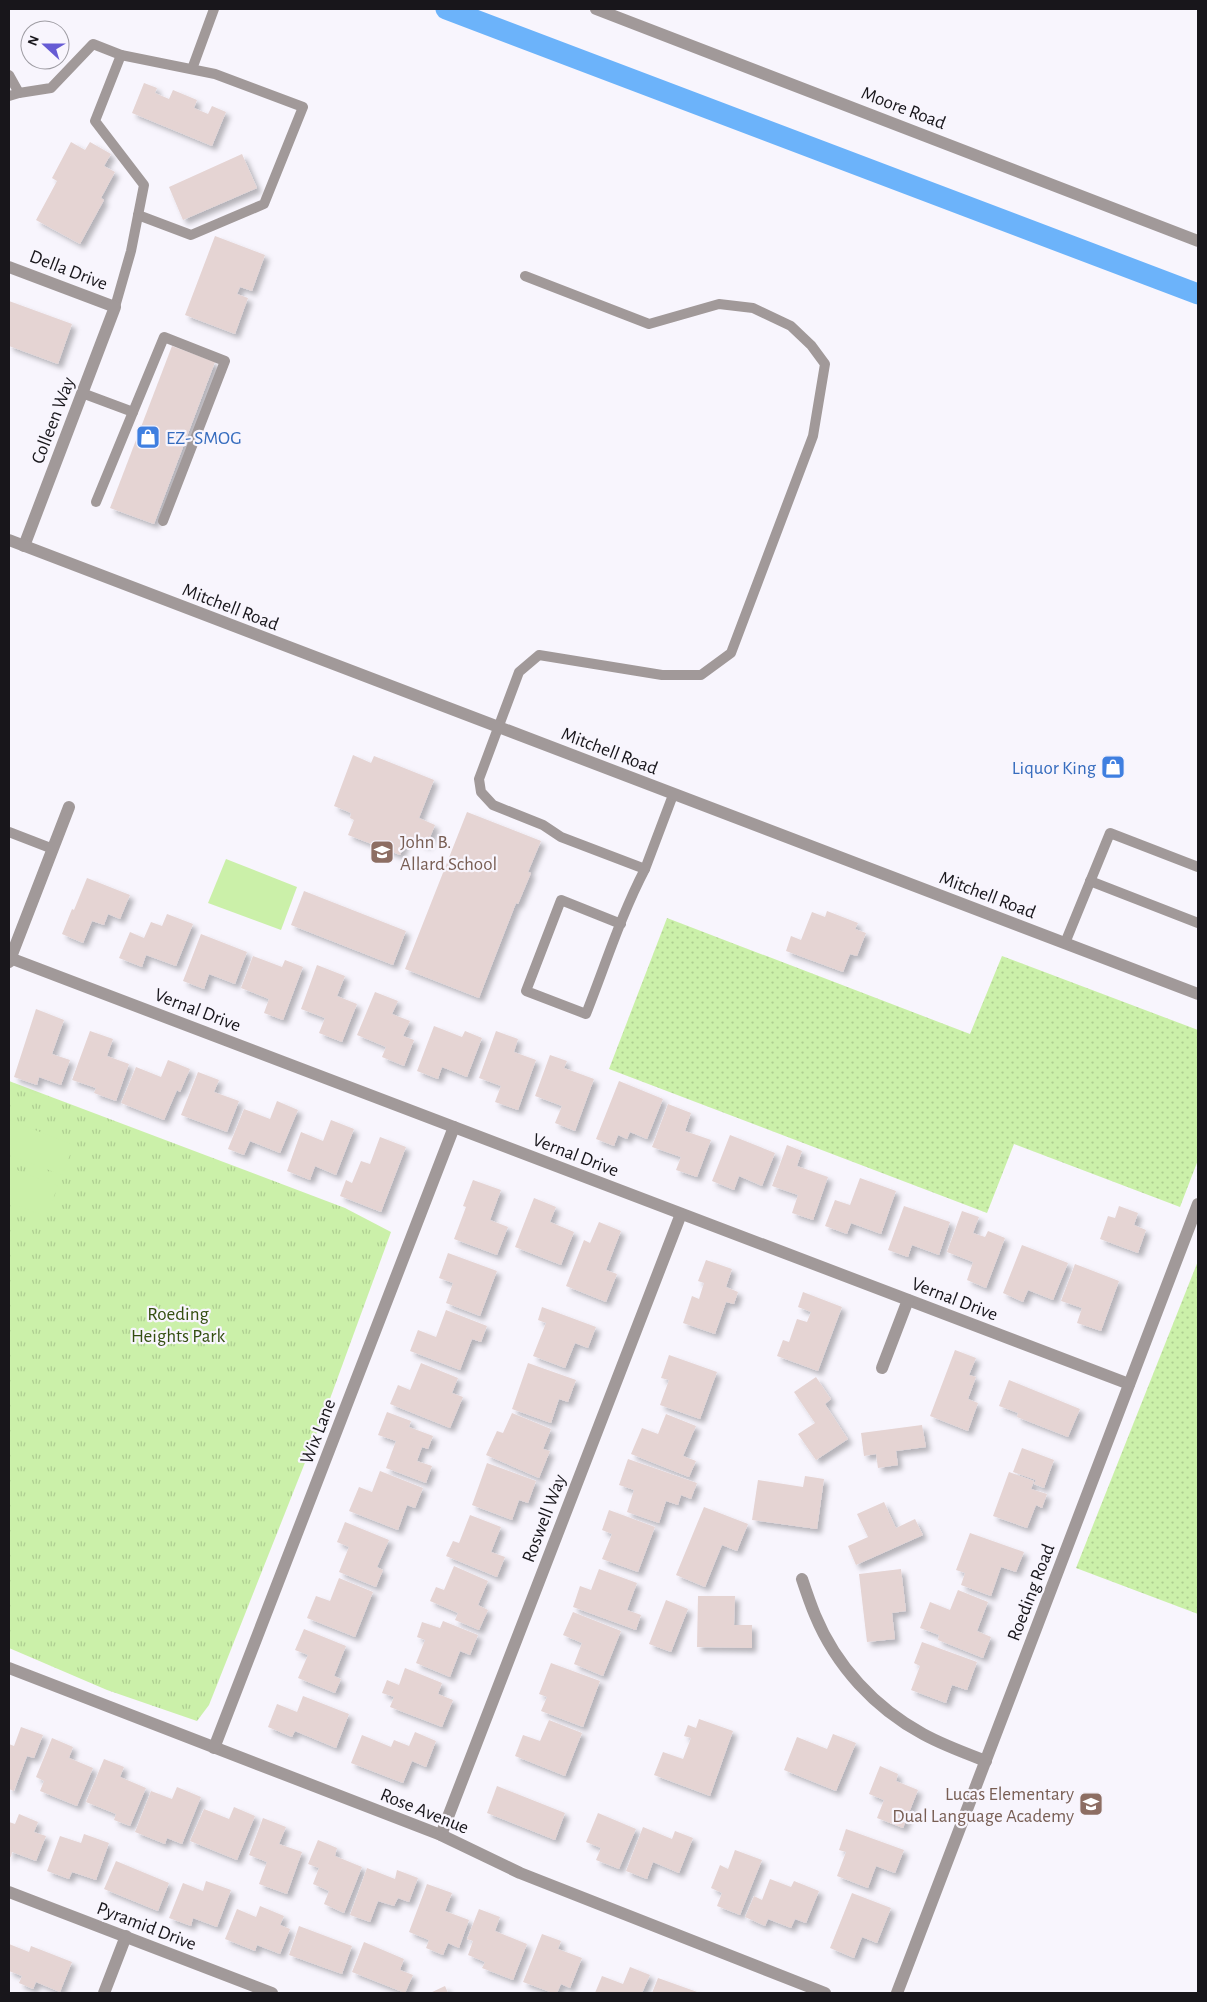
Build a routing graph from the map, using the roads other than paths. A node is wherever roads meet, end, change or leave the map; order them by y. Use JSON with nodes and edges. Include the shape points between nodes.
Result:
{"nodes":[{"id":1,"x":214,"y":9,"type":"edge"},
{"id":2,"x":596,"y":9,"type":"edge"},
{"id":3,"x":121,"y":55,"type":"junction"},
{"id":4,"x":192,"y":69,"type":"junction"},
{"id":5,"x":9,"y":75,"type":"edge"},
{"id":6,"x":14,"y":95,"type":"edge"},
{"id":7,"x":138,"y":215,"type":"junction"},
{"id":8,"x":1198,"y":241,"type":"edge"},
{"id":9,"x":9,"y":267,"type":"edge"},
{"id":10,"x":525,"y":276,"type":"dead end"},
{"id":11,"x":115,"y":307,"type":"junction"},
{"id":12,"x":82,"y":393,"type":"junction"},
{"id":13,"x":133,"y":412,"type":"junction"},
{"id":14,"x":96,"y":502,"type":"dead end"},
{"id":15,"x":163,"y":521,"type":"dead end"},
{"id":16,"x":9,"y":540,"type":"edge"},
{"id":17,"x":24,"y":546,"type":"junction"},
{"id":18,"x":498,"y":727,"type":"junction"},
{"id":19,"x":673,"y":794,"type":"junction"},
{"id":20,"x":69,"y":807,"type":"dead end"},
{"id":21,"x":9,"y":832,"type":"edge"},
{"id":22,"x":52,"y":849,"type":"junction"},
{"id":23,"x":1198,"y":867,"type":"edge"},
{"id":24,"x":645,"y":869,"type":"junction"},
{"id":25,"x":1090,"y":881,"type":"junction"},
{"id":26,"x":1198,"y":923,"type":"edge"},
{"id":27,"x":621,"y":924,"type":"junction"},
{"id":28,"x":1065,"y":943,"type":"junction"},
{"id":29,"x":10,"y":960,"type":"edge"},
{"id":30,"x":1198,"y":994,"type":"edge"},
{"id":31,"x":454,"y":1127,"type":"junction"},
{"id":32,"x":1198,"y":1204,"type":"edge"},
{"id":33,"x":681,"y":1214,"type":"junction"},
{"id":34,"x":908,"y":1300,"type":"junction"},
{"id":35,"x":882,"y":1368,"type":"dead end"},
{"id":36,"x":1129,"y":1384,"type":"junction"},
{"id":37,"x":802,"y":1579,"type":"dead end"},
{"id":38,"x":9,"y":1668,"type":"edge"},
{"id":39,"x":214,"y":1748,"type":"junction"},
{"id":40,"x":986,"y":1761,"type":"junction"},
{"id":41,"x":441,"y":1835,"type":"junction"},
{"id":42,"x":9,"y":1892,"type":"edge"},
{"id":43,"x":126,"y":1936,"type":"junction"},
{"id":44,"x":104,"y":1993,"type":"edge"},
{"id":45,"x":272,"y":1993,"type":"edge"},
{"id":46,"x":824,"y":1993,"type":"edge"},
{"id":47,"x":897,"y":1993,"type":"edge"}],
"edges":[{"from":1,"to":4,"type":"lane"},
{"from":2,"to":8,"type":"street","name":"Moore Road"},
{"from":3,"to":4,"type":"lane"},
{"from":3,"to":6,"type":"lane","via":[[93,44],[51,88]]},
{"from":3,"to":7,"type":"lane","via":[[95,122],[144,185]]},
{"from":4,"to":7,"type":"lane","via":[[215,74],[303,107],[264,204],[191,235]]},
{"from":5,"to":6,"type":"lane"},
{"from":7,"to":11,"type":"lane"},
{"from":9,"to":11,"type":"street","name":"Della Drive"},
{"from":10,"to":18,"type":"lane","via":[[649,324],[719,304],[753,308],[791,326],[825,364],[813,436],[731,653],[701,675],[662,675],[539,655],[519,672]]},
{"from":11,"to":12,"type":"street","name":"Colleen Way"},
{"from":12,"to":13,"type":"lane"},
{"from":12,"to":17,"type":"street","name":"Colleen Way"},
{"from":13,"to":14,"type":"lane"},
{"from":13,"to":15,"type":"lane","via":[[164,337],[225,360]]},
{"from":16,"to":17,"type":"street","name":"Mitchell Road"},
{"from":17,"to":18,"type":"street","name":"Mitchell Road"},
{"from":18,"to":19,"type":"street","name":"Mitchell Road"},
{"from":18,"to":24,"type":"lane","via":[[479,779],[482,792],[490,802],[543,825],[561,837]]},
{"from":19,"to":24,"type":"lane"},
{"from":19,"to":28,"type":"street","name":"Mitchell Road"},
{"from":20,"to":22,"type":"street"},
{"from":21,"to":22,"type":"lane"},
{"from":22,"to":29,"type":"street"},
{"from":23,"to":25,"type":"lane","via":[[1110,833]]},
{"from":24,"to":27,"type":"lane"},
{"from":25,"to":26,"type":"lane"},
{"from":25,"to":28,"type":"lane"},
{"from":27,"to":27,"type":"lane","via":[[561,900],[526,991],[586,1014]]},
{"from":28,"to":30,"type":"street","name":"Mitchell Road"},
{"from":29,"to":31,"type":"street","name":"Vernal Drive"},
{"from":31,"to":33,"type":"street","name":"Vernal Drive"},
{"from":31,"to":39,"type":"street","name":"Wix Lane"},
{"from":32,"to":36,"type":"street","name":"Roeding Road"},
{"from":33,"to":34,"type":"street","name":"Vernal Drive"},
{"from":33,"to":41,"type":"street","name":"Roswell Way"},
{"from":34,"to":35,"type":"street"},
{"from":34,"to":36,"type":"street","name":"Vernal Drive"},
{"from":36,"to":40,"type":"street","name":"Roeding Road"},
{"from":37,"to":40,"type":"street","via":[[830,1645],[872,1698],[923,1734]]},
{"from":38,"to":39,"type":"street","name":"Rose Avenue"},
{"from":39,"to":41,"type":"street","name":"Rose Avenue"},
{"from":40,"to":47,"type":"street","name":"Roeding Road"},
{"from":41,"to":46,"type":"street","name":"Rose Avenue","via":[[520,1873]]},
{"from":42,"to":43,"type":"street","name":"Pyramid Drive"},
{"from":43,"to":44,"type":"street"},
{"from":43,"to":45,"type":"street","name":"Pyramid Drive"}]}
